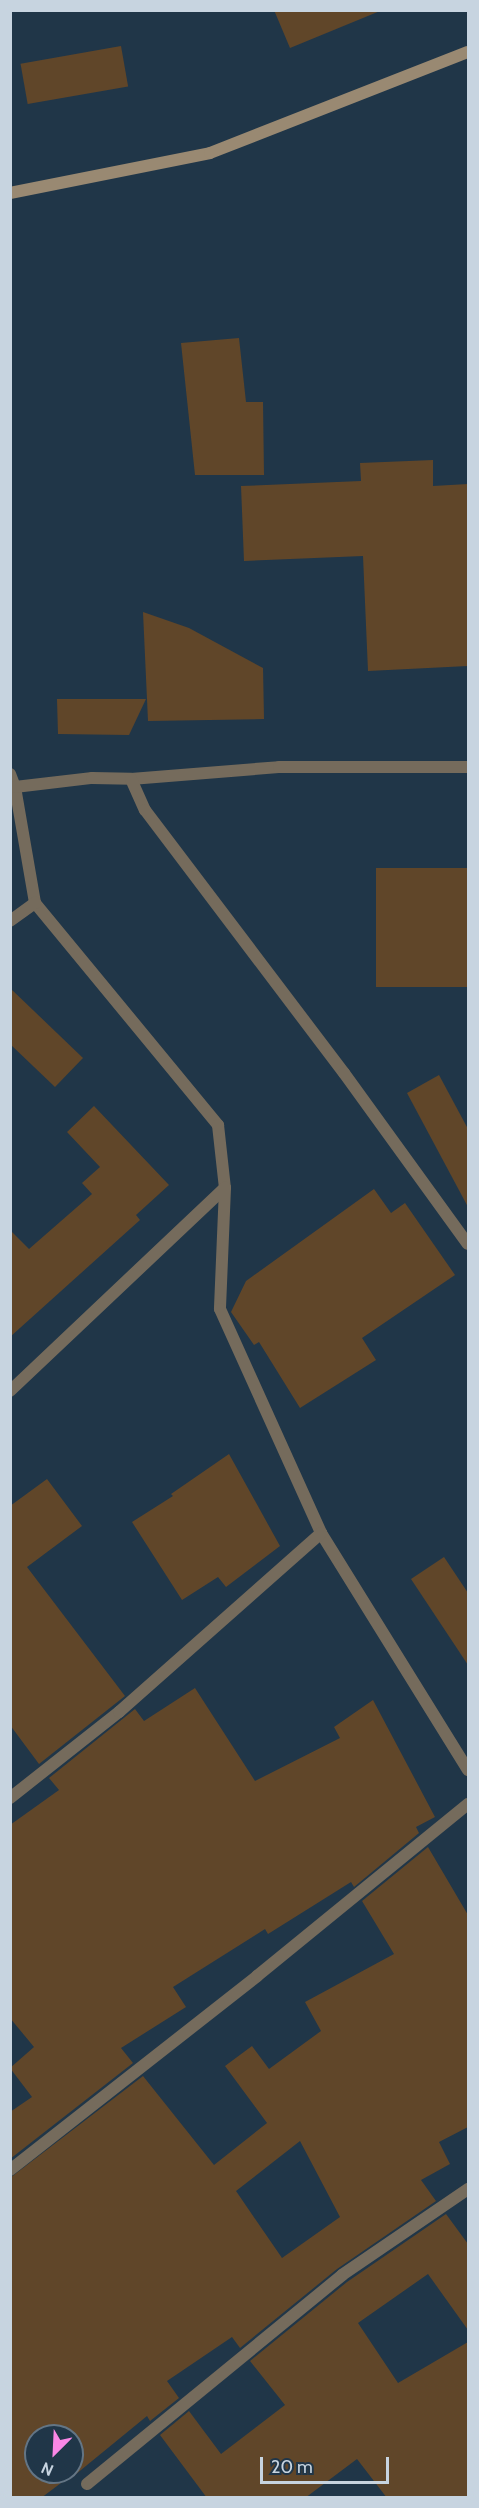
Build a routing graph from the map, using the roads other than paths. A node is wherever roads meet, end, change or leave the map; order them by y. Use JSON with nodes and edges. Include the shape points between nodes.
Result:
{"nodes":[{"id":1,"x":468,"y":52,"type":"edge"},
{"id":2,"x":10,"y":193,"type":"edge"},
{"id":3,"x":468,"y":767,"type":"edge"},
{"id":4,"x":10,"y":774,"type":"edge"},
{"id":5,"x":131,"y":779,"type":"junction"},
{"id":6,"x":15,"y":787,"type":"junction"},
{"id":7,"x":35,"y":903,"type":"junction"},
{"id":8,"x":10,"y":921,"type":"edge"},
{"id":9,"x":225,"y":1188,"type":"junction"},
{"id":10,"x":468,"y":1244,"type":"edge"},
{"id":11,"x":10,"y":1391,"type":"edge"},
{"id":12,"x":321,"y":1533,"type":"junction"},
{"id":13,"x":468,"y":1770,"type":"edge"},
{"id":14,"x":10,"y":1798,"type":"edge"},
{"id":15,"x":468,"y":1804,"type":"edge"},
{"id":16,"x":10,"y":2170,"type":"edge"},
{"id":17,"x":468,"y":2189,"type":"edge"},
{"id":18,"x":87,"y":2484,"type":"dead end"}],
"edges":[{"from":1,"to":2,"type":"main road","via":[[210,153]]},
{"from":3,"to":5,"type":"street","via":[[279,767]]},
{"from":4,"to":6,"type":"street"},
{"from":5,"to":6,"type":"street","via":[[92,778]]},
{"from":5,"to":10,"type":"street","via":[[145,810]]},
{"from":6,"to":7,"type":"street"},
{"from":7,"to":8,"type":"street"},
{"from":7,"to":9,"type":"street","via":[[218,1125]]},
{"from":9,"to":11,"type":"street"},
{"from":9,"to":12,"type":"street","via":[[219,1309]]},
{"from":12,"to":13,"type":"street"},
{"from":12,"to":14,"type":"street","via":[[119,1712]]},
{"from":15,"to":16,"type":"street","via":[[258,1976]]},
{"from":17,"to":18,"type":"street","via":[[342,2275]]}]}
